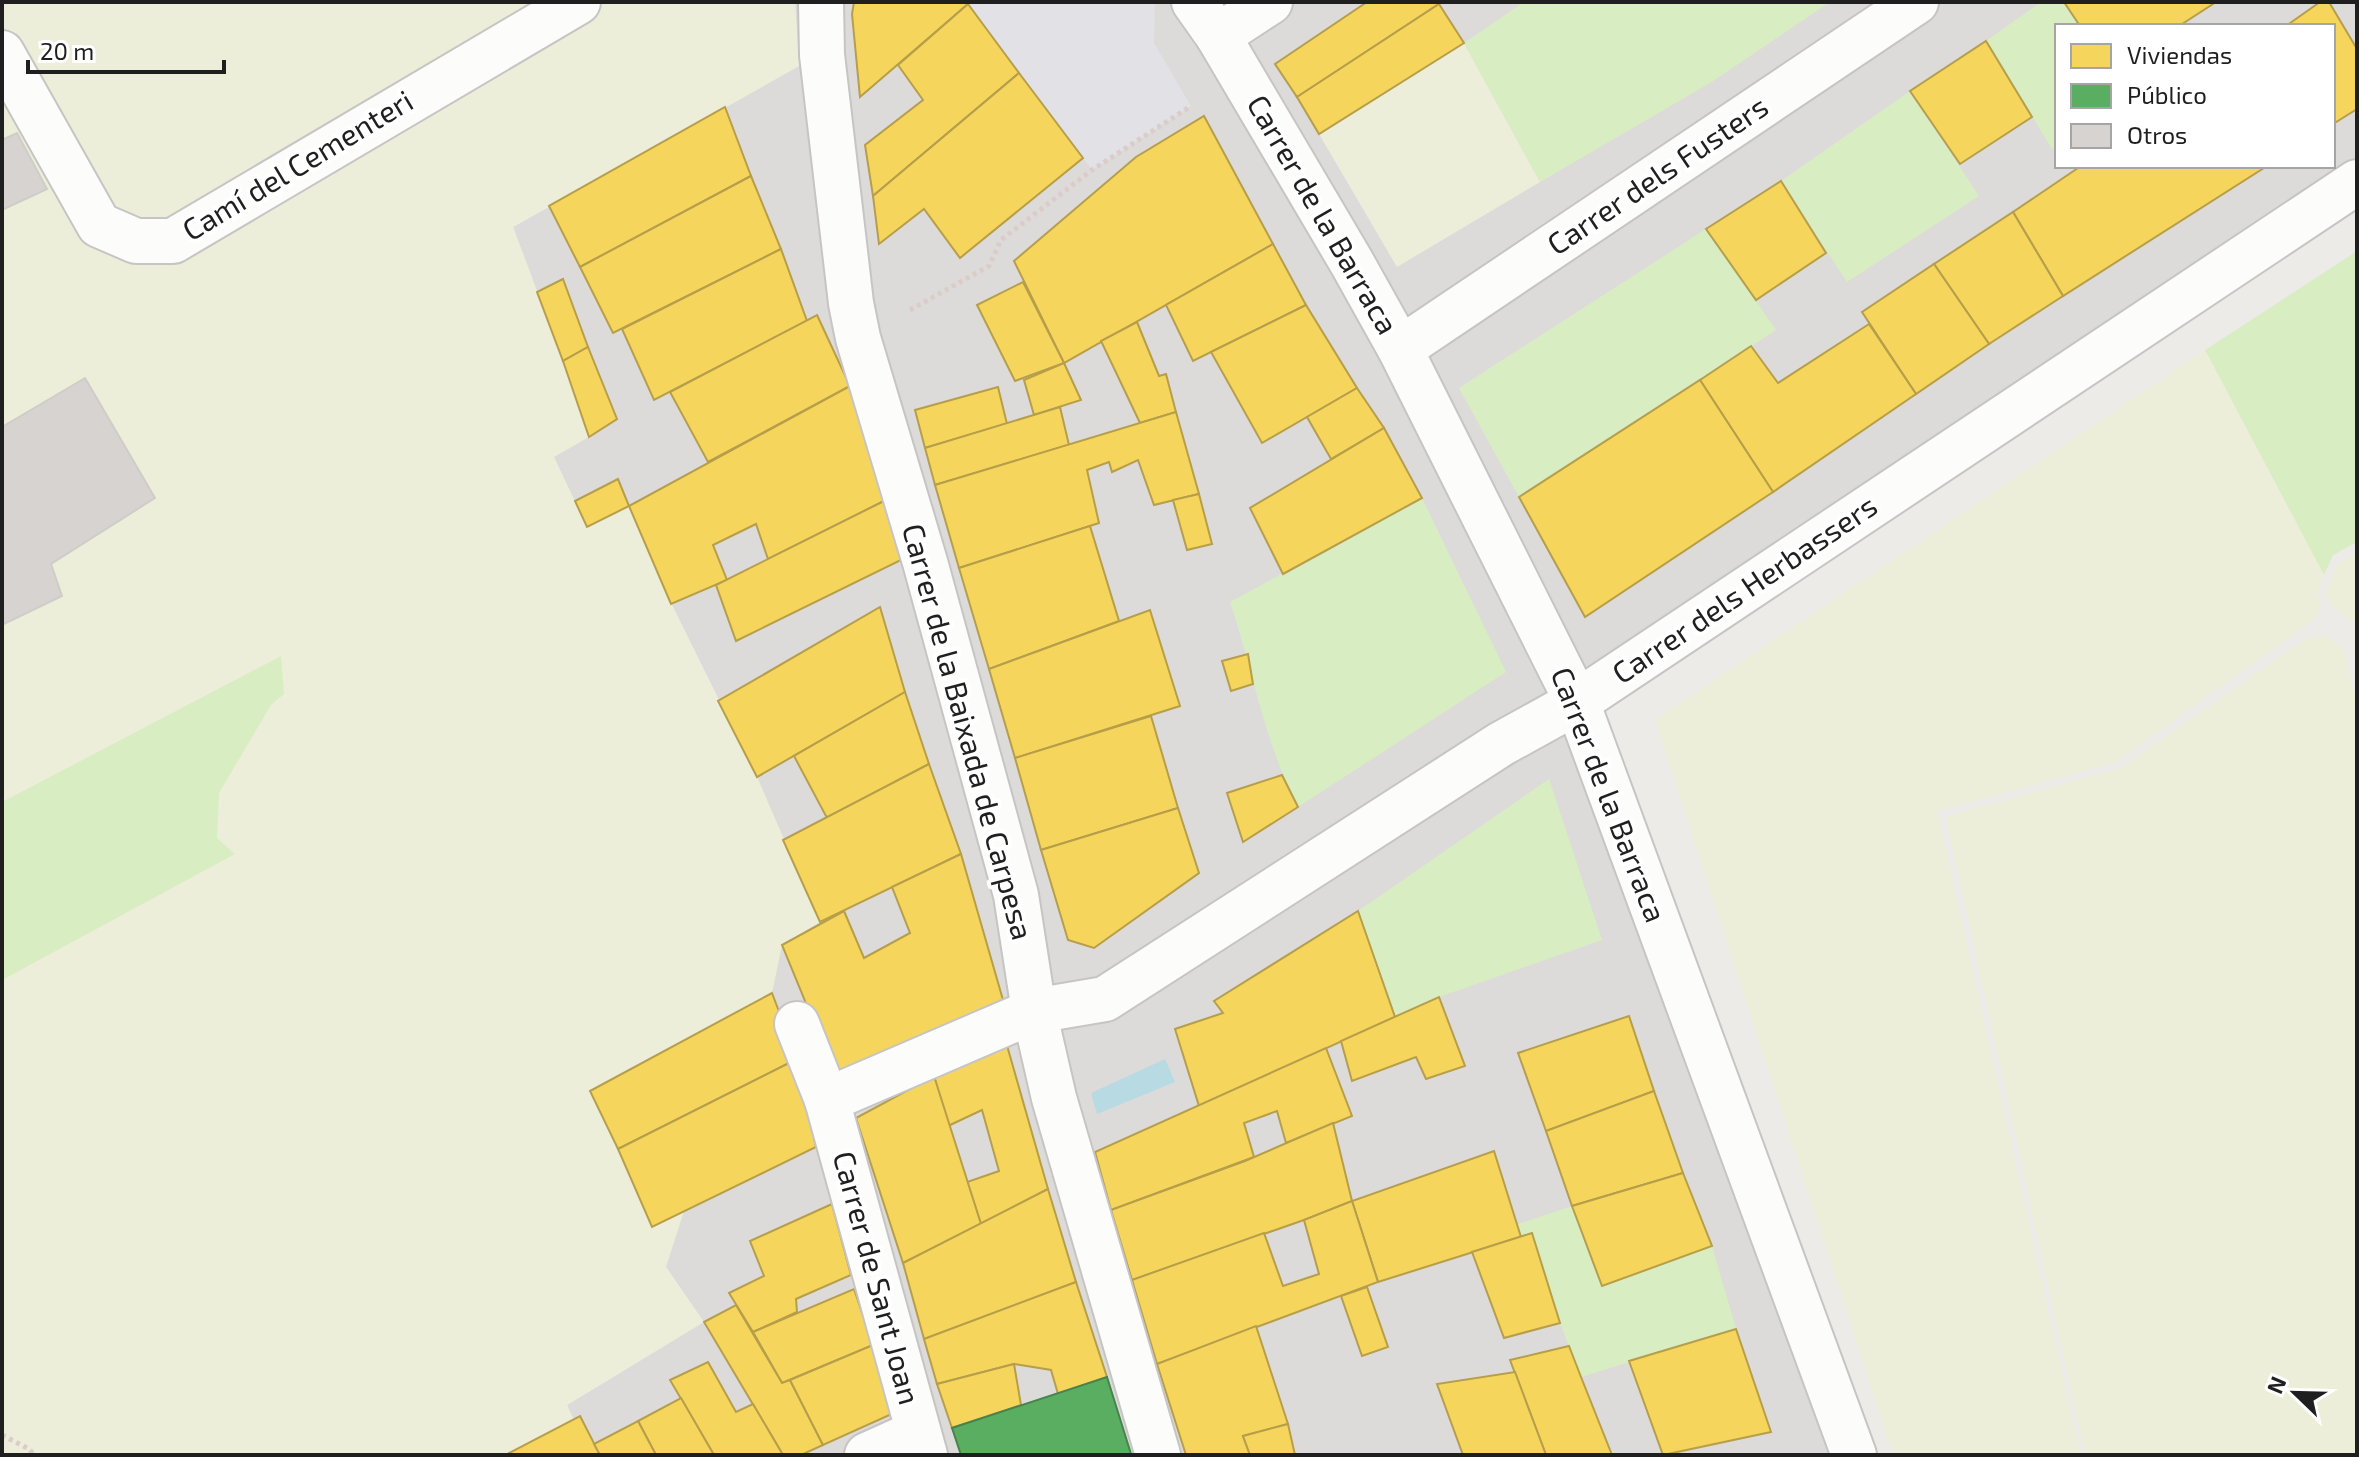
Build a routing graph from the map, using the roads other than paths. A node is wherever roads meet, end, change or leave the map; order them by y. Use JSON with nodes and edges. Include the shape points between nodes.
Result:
{"nodes":[{"id":1,"x":578,"y":2,"type":"edge"},
{"id":2,"x":821,"y":2,"type":"edge"},
{"id":3,"x":1270,"y":2,"type":"edge"},
{"id":4,"x":1916,"y":2,"type":"edge"},
{"id":5,"x":1206,"y":19,"type":"edge"},
{"id":6,"x":2,"y":53,"type":"edge"},
{"id":7,"x":2357,"y":182,"type":"edge"},
{"id":8,"x":1400,"y":349,"type":"junction"},
{"id":9,"x":1577,"y":702,"type":"junction"},
{"id":10,"x":1034,"y":1011,"type":"junction"},
{"id":11,"x":797,"y":1024,"type":"dead end"},
{"id":12,"x":827,"y":1100,"type":"junction"},
{"id":13,"x":922,"y":1444,"type":"edge"},
{"id":14,"x":867,"y":1455,"type":"edge"},
{"id":15,"x":1158,"y":1455,"type":"edge"},
{"id":16,"x":1854,"y":1455,"type":"edge"}],
"edges":[{"from":1,"to":6,"type":"street","name":"Camí del Cementeri","via":[[173,241],[136,241],[99,225]]},
{"from":2,"to":10,"type":"street","name":"Carrer de la Baixada de Carpesa","via":[[822,55],[853,314],[1016,895]]},
{"from":3,"to":5,"type":"street"},
{"from":4,"to":8,"type":"street","name":"Carrer dels Fusters"},
{"from":5,"to":8,"type":"street","name":"Carrer de la Barraca"},
{"from":7,"to":9,"type":"street","name":"Carrer dels Herbassers"},
{"from":8,"to":9,"type":"street","name":"Carrer de la Barraca"},
{"from":9,"to":10,"type":"street","name":"Carrer dels Herbassers","via":[[1501,744],[1105,999]]},
{"from":9,"to":16,"type":"street","name":"Carrer de la Barraca"},
{"from":10,"to":12,"type":"street","name":"Carrer dels Herbassers"},
{"from":10,"to":15,"type":"street","name":"Carrer de la Baixada de Carpesa","via":[[1054,1098]]},
{"from":11,"to":12,"type":"street","name":"Carrer de Sant Joan"},
{"from":12,"to":13,"type":"street","name":"Carrer de Sant Joan"},
{"from":13,"to":14,"type":"street"}]}
